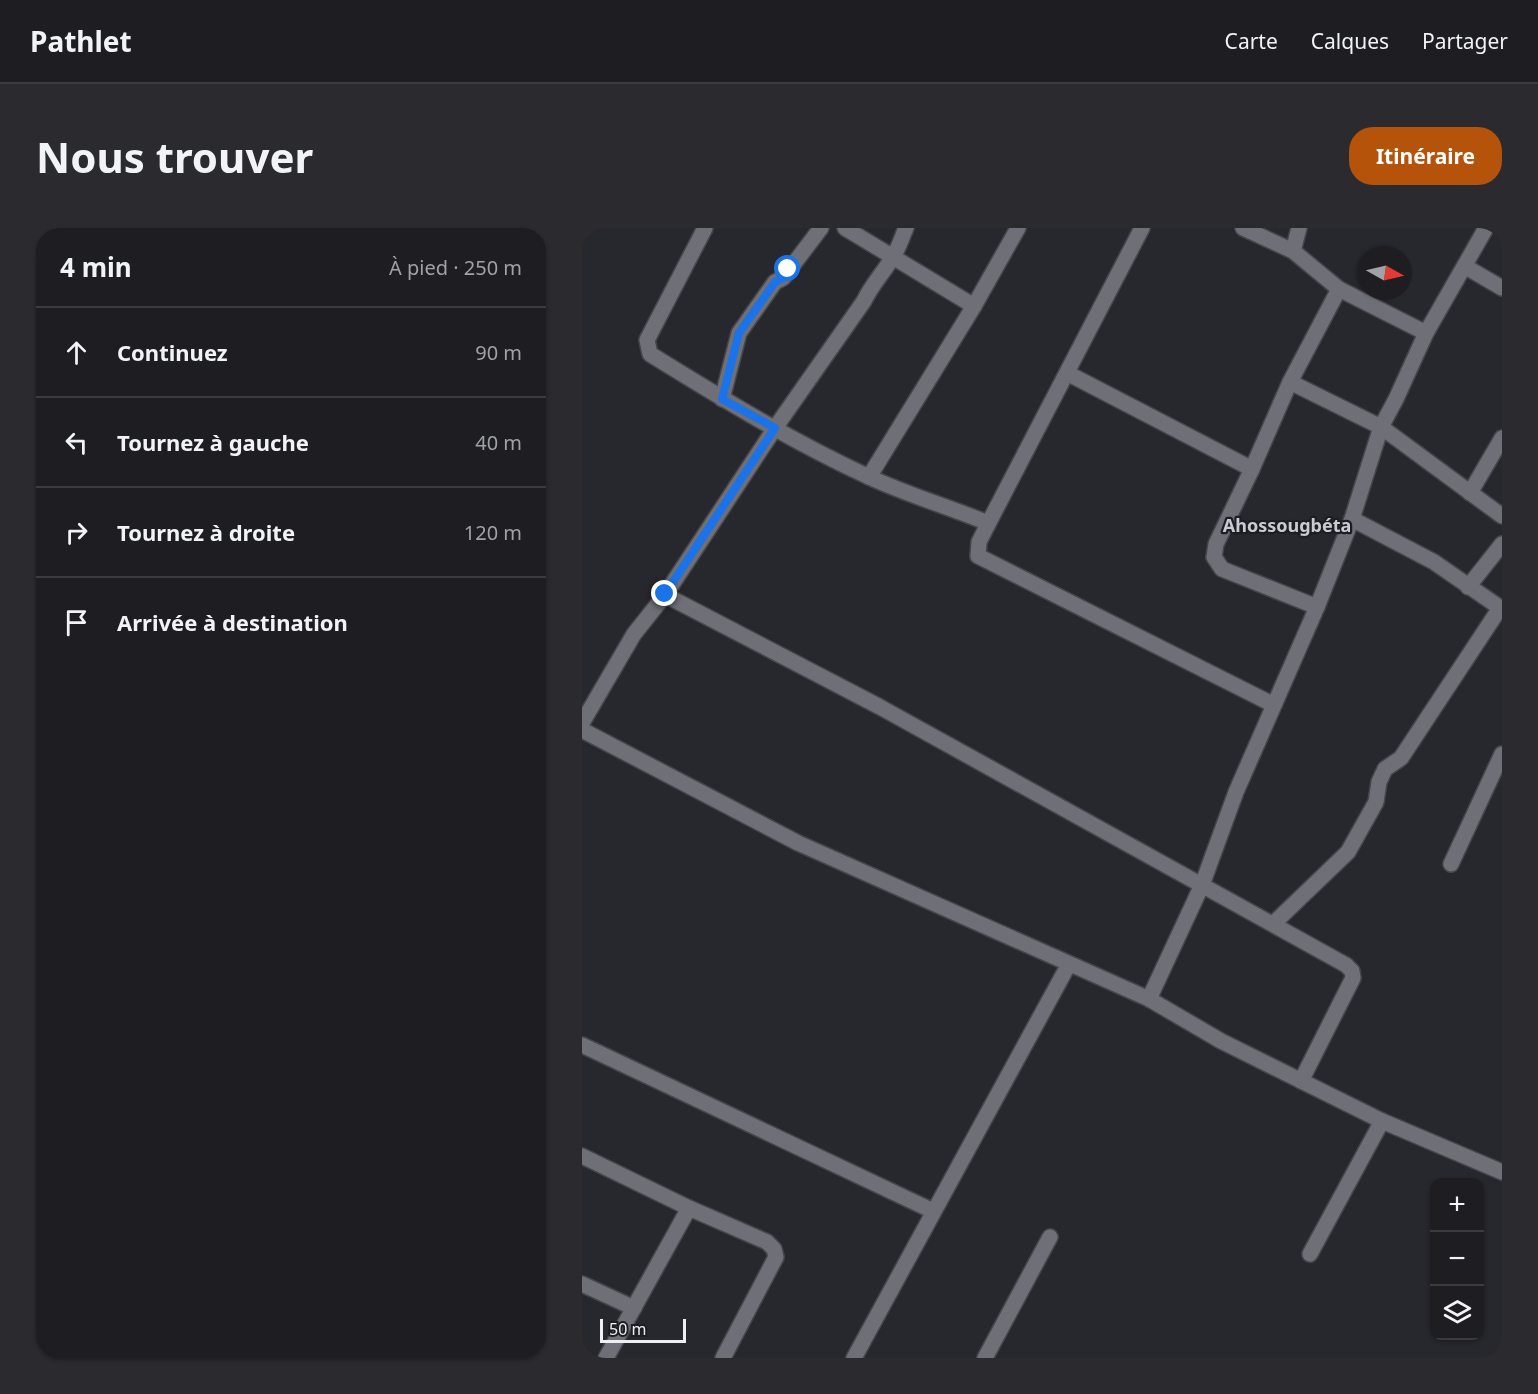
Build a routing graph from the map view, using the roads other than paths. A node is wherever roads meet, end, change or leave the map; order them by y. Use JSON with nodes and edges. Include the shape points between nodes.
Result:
{"nodes":[{"id":1,"x":705,"y":228,"type":"edge"},
{"id":2,"x":821,"y":228,"type":"edge"},
{"id":3,"x":845,"y":228,"type":"edge"},
{"id":4,"x":906,"y":228,"type":"edge"},
{"id":5,"x":1018,"y":228,"type":"edge"},
{"id":6,"x":1142,"y":228,"type":"edge"},
{"id":7,"x":1243,"y":228,"type":"edge"},
{"id":8,"x":1299,"y":228,"type":"edge"},
{"id":9,"x":1486,"y":228,"type":"edge"},
{"id":10,"x":1293,"y":251,"type":"junction"},
{"id":11,"x":893,"y":256,"type":"junction"},
{"id":12,"x":1466,"y":267,"type":"junction"},
{"id":13,"x":1502,"y":288,"type":"edge"},
{"id":14,"x":1339,"y":289,"type":"junction"},
{"id":15,"x":974,"y":306,"type":"junction"},
{"id":16,"x":1426,"y":333,"type":"junction"},
{"id":17,"x":1067,"y":373,"type":"junction"},
{"id":18,"x":1290,"y":382,"type":"junction"},
{"id":19,"x":722,"y":399,"type":"junction"},
{"id":20,"x":775,"y":428,"type":"junction"},
{"id":21,"x":1381,"y":428,"type":"junction"},
{"id":22,"x":1502,"y":438,"type":"edge"},
{"id":23,"x":1252,"y":469,"type":"junction"},
{"id":24,"x":869,"y":477,"type":"junction"},
{"id":25,"x":1470,"y":493,"type":"junction"},
{"id":26,"x":1502,"y":516,"type":"edge"},
{"id":27,"x":1352,"y":519,"type":"junction"},
{"id":28,"x":988,"y":523,"type":"junction"},
{"id":29,"x":1502,"y":544,"type":"edge"},
{"id":30,"x":1468,"y":587,"type":"junction"},
{"id":31,"x":665,"y":594,"type":"junction"},
{"id":32,"x":1317,"y":607,"type":"junction"},
{"id":33,"x":1501,"y":609,"type":"edge"},
{"id":34,"x":1274,"y":705,"type":"junction"},
{"id":35,"x":582,"y":723,"type":"edge"},
{"id":36,"x":582,"y":730,"type":"edge"},
{"id":37,"x":1502,"y":754,"type":"edge"},
{"id":38,"x":1451,"y":864,"type":"dead end"},
{"id":39,"x":1202,"y":885,"type":"junction"},
{"id":40,"x":1274,"y":923,"type":"junction"},
{"id":41,"x":1069,"y":964,"type":"junction"},
{"id":42,"x":1149,"y":999,"type":"junction"},
{"id":43,"x":582,"y":1045,"type":"edge"},
{"id":44,"x":1301,"y":1081,"type":"junction"},
{"id":45,"x":1382,"y":1121,"type":"junction"},
{"id":46,"x":582,"y":1156,"type":"edge"},
{"id":47,"x":1502,"y":1172,"type":"edge"},
{"id":48,"x":689,"y":1208,"type":"junction"},
{"id":49,"x":933,"y":1211,"type":"junction"},
{"id":50,"x":1050,"y":1237,"type":"dead end"},
{"id":51,"x":1310,"y":1254,"type":"dead end"},
{"id":52,"x":582,"y":1284,"type":"edge"},
{"id":53,"x":634,"y":1308,"type":"junction"},
{"id":54,"x":606,"y":1358,"type":"edge"},
{"id":55,"x":723,"y":1358,"type":"edge"},
{"id":56,"x":854,"y":1358,"type":"edge"},
{"id":57,"x":985,"y":1358,"type":"edge"}],
"edges":[{"from":1,"to":19,"type":"street","via":[[647,340],[650,354]]},
{"from":2,"to":19,"type":"street","via":[[783,278],[775,282],[739,333]]},
{"from":3,"to":11,"type":"street"},
{"from":4,"to":11,"type":"street"},
{"from":5,"to":15,"type":"street"},
{"from":6,"to":17,"type":"street"},
{"from":7,"to":10,"type":"street"},
{"from":8,"to":10,"type":"street"},
{"from":9,"to":12,"type":"street"},
{"from":10,"to":14,"type":"street"},
{"from":11,"to":15,"type":"street"},
{"from":11,"to":20,"type":"street"},
{"from":12,"to":13,"type":"street"},
{"from":12,"to":16,"type":"street"},
{"from":14,"to":16,"type":"street"},
{"from":14,"to":18,"type":"street"},
{"from":15,"to":24,"type":"street"},
{"from":16,"to":21,"type":"street"},
{"from":17,"to":23,"type":"street"},
{"from":17,"to":28,"type":"street"},
{"from":18,"to":21,"type":"street"},
{"from":18,"to":23,"type":"street"},
{"from":19,"to":20,"type":"street"},
{"from":20,"to":24,"type":"street"},
{"from":20,"to":31,"type":"street"},
{"from":21,"to":25,"type":"street"},
{"from":21,"to":27,"type":"street"},
{"from":22,"to":25,"type":"street"},
{"from":23,"to":32,"type":"street","via":[[1216,544],[1214,557],[1222,569]]},
{"from":24,"to":28,"type":"street"},
{"from":25,"to":26,"type":"street"},
{"from":27,"to":30,"type":"street","via":[[1434,562]]},
{"from":27,"to":32,"type":"street"},
{"from":28,"to":34,"type":"street","via":[[979,542],[978,556]]},
{"from":29,"to":30,"type":"street"},
{"from":30,"to":33,"type":"street"},
{"from":31,"to":35,"type":"street","via":[[634,634]]},
{"from":31,"to":39,"type":"street","via":[[880,707]]},
{"from":32,"to":34,"type":"street"},
{"from":33,"to":40,"type":"street","via":[[1401,758],[1385,769],[1376,802],[1348,852]]},
{"from":34,"to":39,"type":"street"},
{"from":36,"to":41,"type":"street","via":[[798,843]]},
{"from":37,"to":38,"type":"street"},
{"from":39,"to":40,"type":"street"},
{"from":39,"to":42,"type":"street"},
{"from":40,"to":44,"type":"street","via":[[1352,971],[1353,978]]},
{"from":41,"to":42,"type":"street"},
{"from":41,"to":49,"type":"street"},
{"from":42,"to":44,"type":"street"},
{"from":43,"to":49,"type":"street"},
{"from":44,"to":45,"type":"street"},
{"from":45,"to":47,"type":"street"},
{"from":45,"to":51,"type":"street"},
{"from":46,"to":48,"type":"street"},
{"from":48,"to":53,"type":"street"},
{"from":48,"to":55,"type":"street","via":[[767,1242],[776,1257]]},
{"from":49,"to":56,"type":"street"},
{"from":50,"to":57,"type":"street"},
{"from":52,"to":53,"type":"street"},
{"from":53,"to":54,"type":"street"}]}
